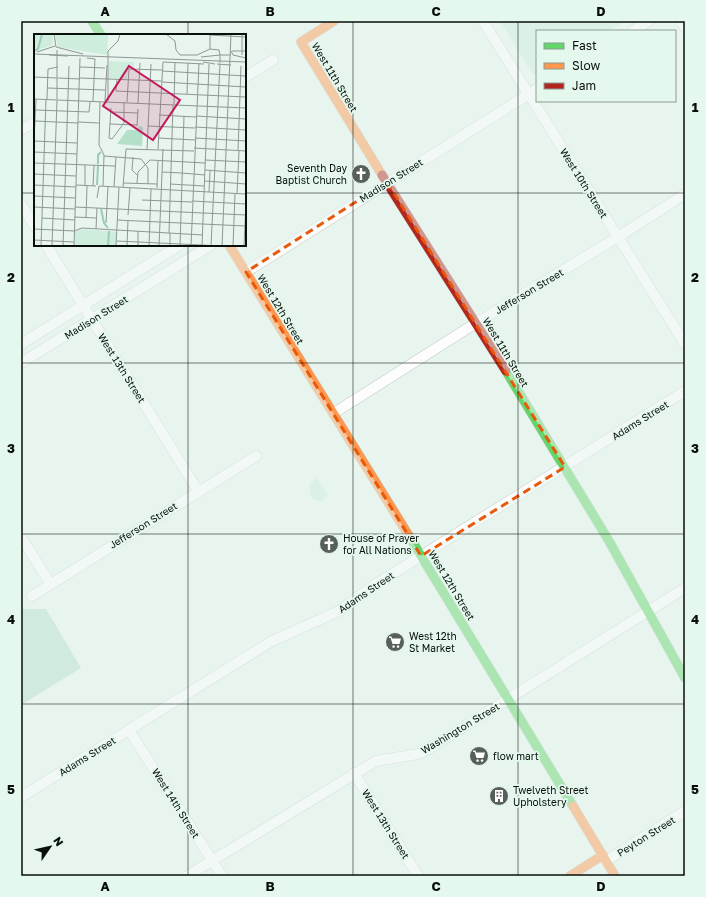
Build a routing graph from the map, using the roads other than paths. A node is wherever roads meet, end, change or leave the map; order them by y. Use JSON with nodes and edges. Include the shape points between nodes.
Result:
{"nodes":[{"id":1,"x":334,"y":21,"type":"edge"},
{"id":2,"x":483,"y":21,"type":"edge"},
{"id":3,"x":649,"y":21,"type":"edge"},
{"id":4,"x":681,"y":21,"type":"edge"},
{"id":5,"x":96,"y":22,"type":"edge"},
{"id":6,"x":685,"y":27,"type":"edge"},
{"id":7,"x":635,"y":30,"type":"edge"},
{"id":8,"x":101,"y":34,"type":"edge"},
{"id":9,"x":273,"y":60,"type":"dead end"},
{"id":10,"x":246,"y":77,"type":"edge"},
{"id":11,"x":533,"y":91,"type":"edge"},
{"id":12,"x":539,"y":102,"type":"edge"},
{"id":13,"x":34,"y":123,"type":"edge"},
{"id":14,"x":21,"y":130,"type":"edge"},
{"id":15,"x":387,"y":182,"type":"junction"},
{"id":16,"x":685,"y":194,"type":"edge"},
{"id":17,"x":21,"y":204,"type":"edge"},
{"id":18,"x":34,"y":224,"type":"edge"},
{"id":19,"x":618,"y":237,"type":"junction"},
{"id":20,"x":47,"y":246,"type":"edge"},
{"id":21,"x":178,"y":246,"type":"edge"},
{"id":22,"x":209,"y":246,"type":"edge"},
{"id":23,"x":230,"y":246,"type":"edge"},
{"id":24,"x":246,"y":272,"type":"junction"},
{"id":25,"x":84,"y":305,"type":"junction"},
{"id":26,"x":92,"y":319,"type":"junction"},
{"id":27,"x":476,"y":323,"type":"junction"},
{"id":28,"x":21,"y":344,"type":"edge"},
{"id":29,"x":685,"y":344,"type":"edge"},
{"id":30,"x":21,"y":363,"type":"edge"},
{"id":31,"x":685,"y":392,"type":"edge"},
{"id":32,"x":334,"y":414,"type":"junction"},
{"id":33,"x":256,"y":456,"type":"dead end"},
{"id":34,"x":565,"y":467,"type":"junction"},
{"id":35,"x":198,"y":491,"type":"junction"},
{"id":36,"x":21,"y":537,"type":"edge"},
{"id":37,"x":421,"y":556,"type":"junction"},
{"id":38,"x":50,"y":583,"type":"junction"},
{"id":39,"x":685,"y":588,"type":"edge"},
{"id":40,"x":32,"y":596,"type":"dead end"},
{"id":41,"x":647,"y":611,"type":"junction"},
{"id":42,"x":685,"y":678,"type":"edge"},
{"id":43,"x":508,"y":699,"type":"junction"},
{"id":44,"x":130,"y":730,"type":"junction"},
{"id":45,"x":354,"y":773,"type":"junction"},
{"id":46,"x":21,"y":797,"type":"edge"},
{"id":47,"x":685,"y":811,"type":"edge"},
{"id":48,"x":605,"y":858,"type":"junction"},
{"id":49,"x":212,"y":860,"type":"junction"},
{"id":50,"x":187,"y":876,"type":"edge"},
{"id":51,"x":222,"y":876,"type":"edge"},
{"id":52,"x":418,"y":876,"type":"edge"},
{"id":53,"x":570,"y":876,"type":"edge"},
{"id":54,"x":615,"y":876,"type":"edge"}],
"edges":[{"from":1,"to":15,"type":"street","name":"West 11th Street","via":[[301,42]]},
{"from":2,"to":11,"type":"street","name":"West 10th Street"},
{"from":3,"to":7,"type":"street"},
{"from":4,"to":6,"type":"street"},
{"from":5,"to":8,"type":"street"},
{"from":9,"to":10,"type":"street"},
{"from":11,"to":15,"type":"street","name":"Madison Street"},
{"from":12,"to":19,"type":"street","name":"West 10th Street","via":[[574,168]]},
{"from":13,"to":14,"type":"street"},
{"from":15,"to":24,"type":"street","name":"Madison Street"},
{"from":15,"to":27,"type":"street","name":"West 11th Street"},
{"from":16,"to":19,"type":"street","name":"Jefferson Street"},
{"from":17,"to":18,"type":"street"},
{"from":19,"to":27,"type":"street","name":"Jefferson Street"},
{"from":19,"to":29,"type":"street","name":"West 10th Street"},
{"from":20,"to":25,"type":"street","name":"West 13th Street"},
{"from":21,"to":25,"type":"street","name":"Madison Street"},
{"from":22,"to":26,"type":"street","name":"Madison Street"},
{"from":23,"to":24,"type":"street","name":"West 12th Street"},
{"from":24,"to":32,"type":"street","name":"West 12th Street"},
{"from":25,"to":26,"type":"street","name":"West 13th Street"},
{"from":25,"to":28,"type":"street","name":"Madison Street"},
{"from":26,"to":30,"type":"street","name":"Madison Street"},
{"from":26,"to":35,"type":"street","name":"West 13th Street"},
{"from":27,"to":32,"type":"street","name":"Jefferson Street"},
{"from":27,"to":34,"type":"street","name":"West 11th Street"},
{"from":31,"to":34,"type":"street","name":"Adams Street"},
{"from":32,"to":37,"type":"street","name":"West 12th Street"},
{"from":33,"to":35,"type":"street","name":"Jefferson Street"},
{"from":34,"to":37,"type":"street","name":"Adams Street"},
{"from":34,"to":41,"type":"street","name":"West 11th Street"},
{"from":35,"to":38,"type":"street","name":"Jefferson Street"},
{"from":36,"to":38,"type":"street"},
{"from":37,"to":43,"type":"street","name":"West 12th Street"},
{"from":37,"to":44,"type":"street","name":"Adams Street","via":[[339,611],[272,641]]},
{"from":38,"to":40,"type":"street","name":"Jefferson Street"},
{"from":39,"to":41,"type":"street","name":"Washington Street"},
{"from":41,"to":42,"type":"street","name":"West 11th Street"},
{"from":41,"to":43,"type":"street","name":"Washington Street"},
{"from":43,"to":45,"type":"street","name":"Washington Street","via":[[427,750],[418,754],[376,761]]},
{"from":43,"to":48,"type":"street","name":"West 12th Street"},
{"from":44,"to":46,"type":"street","name":"Adams Street"},
{"from":44,"to":49,"type":"street","name":"West 14th Street"},
{"from":45,"to":49,"type":"street","name":"Washington Street"},
{"from":45,"to":52,"type":"street","name":"West 13th Street"},
{"from":47,"to":48,"type":"street","name":"Peyton Street"},
{"from":48,"to":53,"type":"street","name":"Peyton Street"},
{"from":48,"to":54,"type":"street","name":"West 12th Street"},
{"from":49,"to":50,"type":"street","name":"Washington Street"},
{"from":49,"to":51,"type":"street","name":"West 14th Street"}]}
